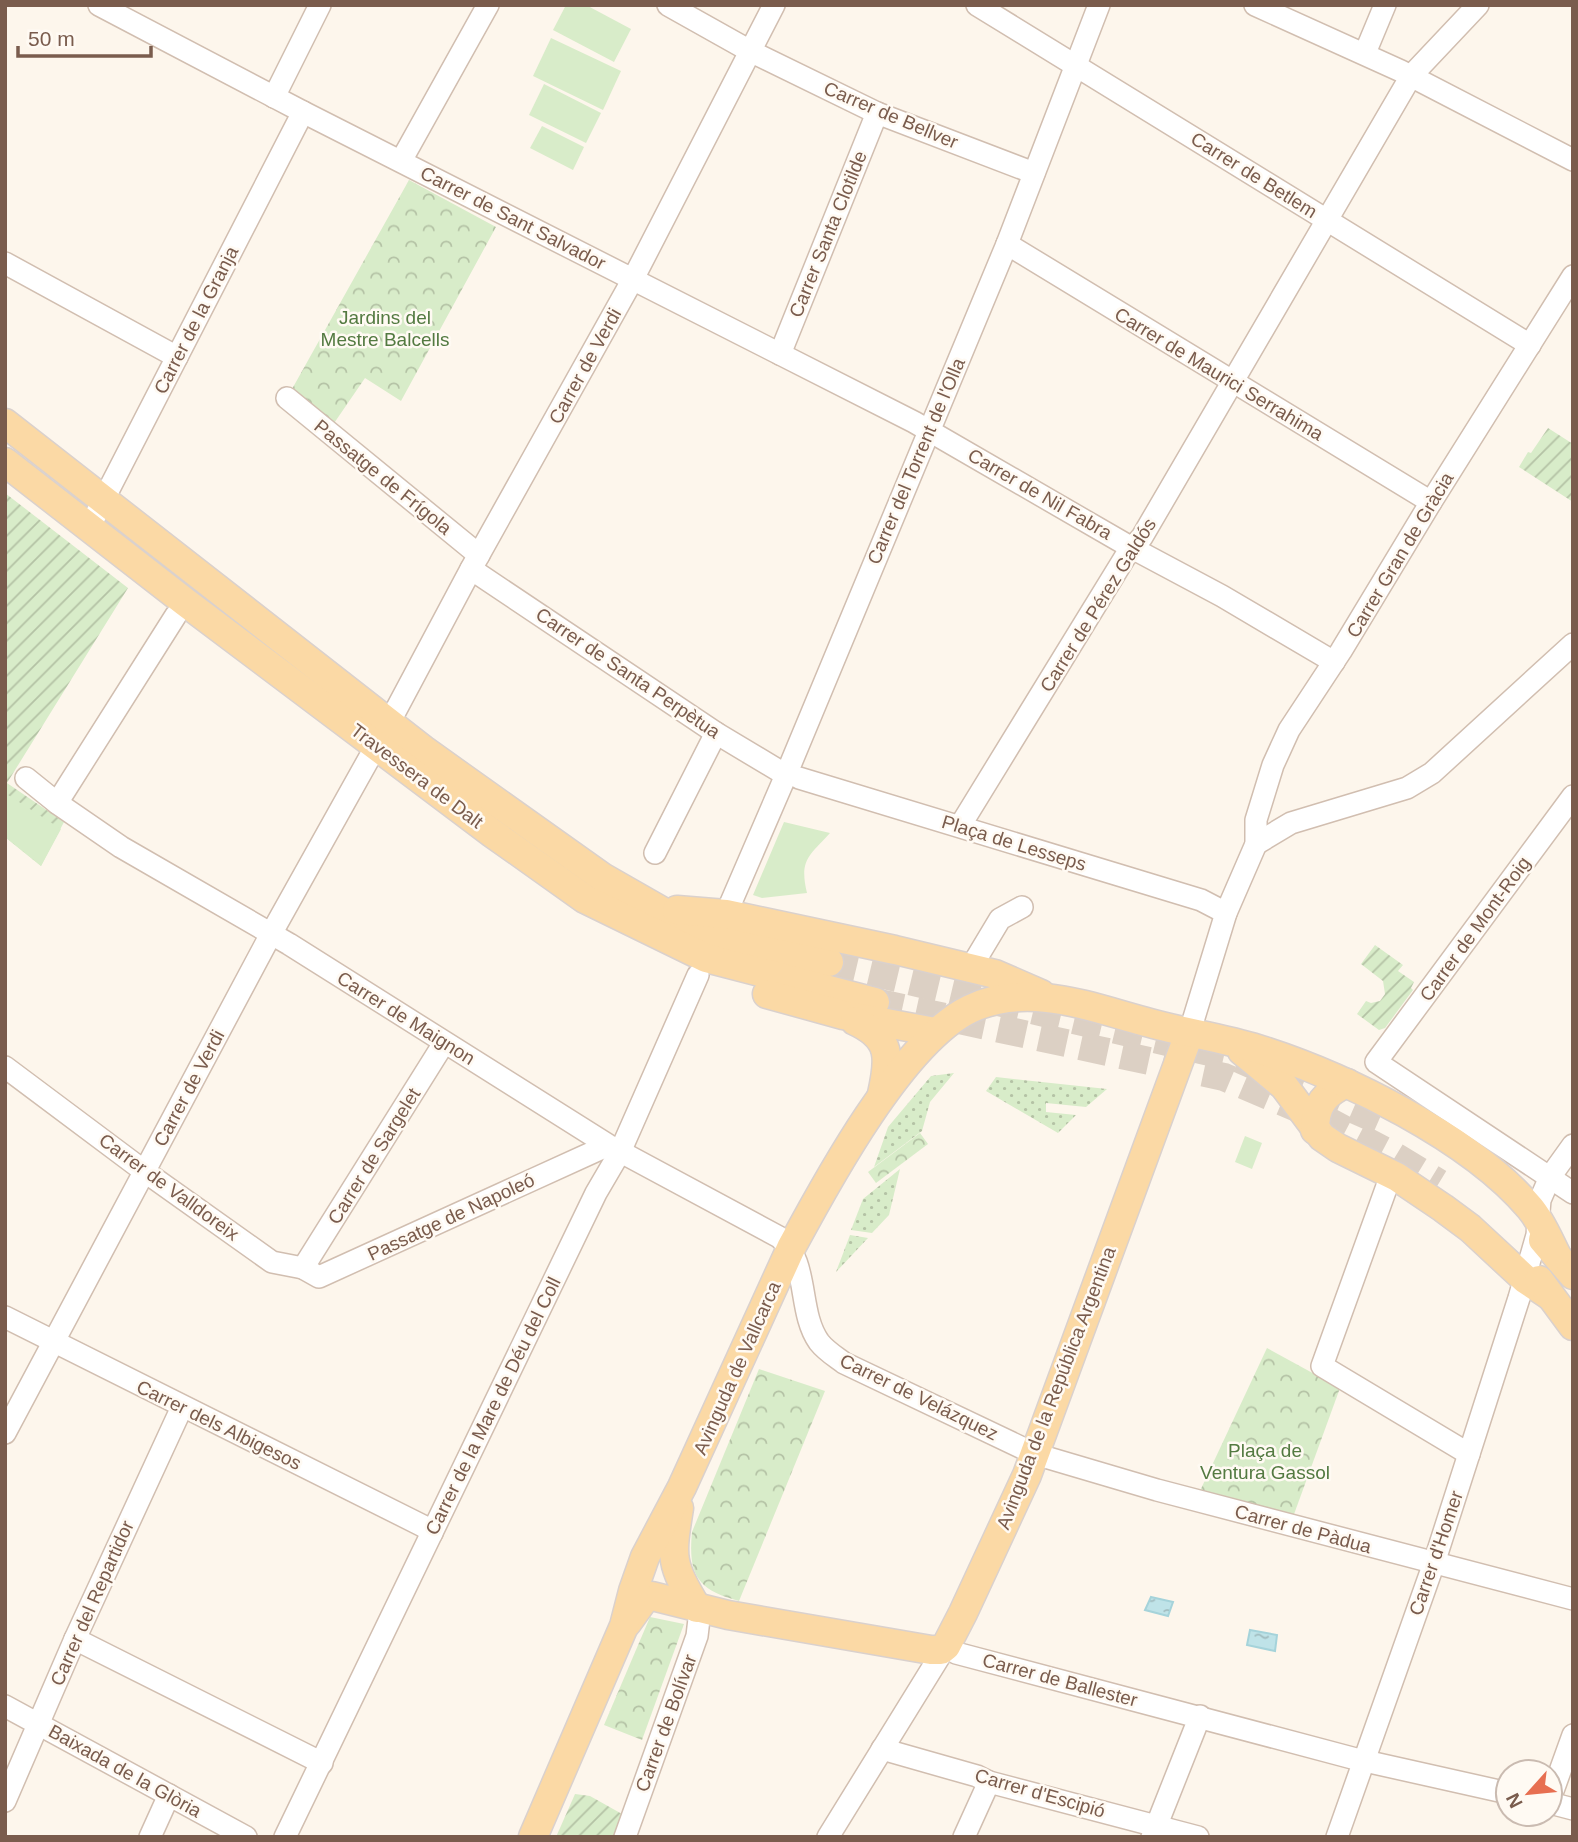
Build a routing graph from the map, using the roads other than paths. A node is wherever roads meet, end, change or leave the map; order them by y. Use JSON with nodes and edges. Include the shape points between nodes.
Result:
{"nodes":[{"id":1,"x":99,"y":5,"type":"edge"},
{"id":2,"x":320,"y":5,"type":"edge"},
{"id":3,"x":488,"y":5,"type":"edge"},
{"id":4,"x":668,"y":5,"type":"edge"},
{"id":5,"x":774,"y":5,"type":"edge"},
{"id":6,"x":977,"y":5,"type":"edge"},
{"id":7,"x":1099,"y":5,"type":"edge"},
{"id":8,"x":1385,"y":5,"type":"edge"},
{"id":9,"x":1478,"y":5,"type":"edge"},
{"id":10,"x":1268,"y":8,"type":"edge"},
{"id":11,"x":123,"y":11,"type":"edge"},
{"id":12,"x":750,"y":51,"type":"junction"},
{"id":13,"x":1365,"y":54,"type":"junction"},
{"id":14,"x":1077,"y":65,"type":"junction"},
{"id":15,"x":1411,"y":76,"type":"junction"},
{"id":16,"x":274,"y":97,"type":"junction"},
{"id":17,"x":303,"y":112,"type":"junction"},
{"id":18,"x":877,"y":113,"type":"junction"},
{"id":19,"x":1573,"y":160,"type":"edge"},
{"id":20,"x":401,"y":161,"type":"junction"},
{"id":21,"x":1034,"y":173,"type":"junction"},
{"id":22,"x":1329,"y":221,"type":"junction"},
{"id":23,"x":1007,"y":244,"type":"junction"},
{"id":24,"x":5,"y":263,"type":"edge"},
{"id":25,"x":1573,"y":276,"type":"edge"},
{"id":26,"x":633,"y":279,"type":"junction"},
{"id":27,"x":1530,"y":345,"type":"junction"},
{"id":28,"x":780,"y":354,"type":"junction"},
{"id":29,"x":177,"y":357,"type":"junction"},
{"id":30,"x":1234,"y":383,"type":"junction"},
{"id":31,"x":286,"y":398,"type":"dead end"},
{"id":32,"x":5,"y":423,"type":"edge"},
{"id":33,"x":928,"y":430,"type":"junction"},
{"id":34,"x":5,"y":462,"type":"edge"},
{"id":35,"x":103,"y":499,"type":"junction"},
{"id":36,"x":1431,"y":502,"type":"junction"},
{"id":37,"x":89,"y":528,"type":"junction"},
{"id":38,"x":1132,"y":548,"type":"junction"},
{"id":39,"x":475,"y":562,"type":"junction"},
{"id":40,"x":176,"y":615,"type":"dead end"},
{"id":41,"x":1573,"y":644,"type":"edge"},
{"id":42,"x":1334,"y":662,"type":"junction"},
{"id":43,"x":716,"y":733,"type":"junction"},
{"id":44,"x":383,"y":735,"type":"junction"},
{"id":45,"x":793,"y":777,"type":"junction"},
{"id":46,"x":26,"y":778,"type":"dead end"},
{"id":47,"x":1573,"y":796,"type":"edge"},
{"id":48,"x":57,"y":803,"type":"junction"},
{"id":49,"x":960,"y":826,"type":"junction"},
{"id":50,"x":1256,"y":844,"type":"junction"},
{"id":51,"x":655,"y":853,"type":"dead end"},
{"id":52,"x":1022,"y":907,"type":"dead end"},
{"id":53,"x":1226,"y":913,"type":"junction"},
{"id":54,"x":271,"y":934,"type":"junction"},
{"id":55,"x":711,"y":945,"type":"junction"},
{"id":56,"x":976,"y":959,"type":"dead end"},
{"id":57,"x":829,"y":962,"type":"tunnel mouth"},
{"id":58,"x":1047,"y":997,"type":"junction"},
{"id":59,"x":875,"y":1002,"type":"tunnel mouth"},
{"id":60,"x":843,"y":1015,"type":"junction"},
{"id":61,"x":935,"y":1032,"type":"junction"},
{"id":62,"x":1189,"y":1034,"type":"junction"},
{"id":63,"x":444,"y":1043,"type":"junction"},
{"id":64,"x":1233,"y":1044,"type":"junction"},
{"id":65,"x":5,"y":1067,"type":"edge"},
{"id":66,"x":1347,"y":1083,"type":"junction"},
{"id":67,"x":881,"y":1097,"type":"junction"},
{"id":68,"x":1387,"y":1124,"type":"tunnel mouth"},
{"id":69,"x":1315,"y":1129,"type":"junction"},
{"id":70,"x":1573,"y":1145,"type":"edge"},
{"id":71,"x":610,"y":1150,"type":"junction"},
{"id":72,"x":144,"y":1171,"type":"junction"},
{"id":73,"x":1397,"y":1177,"type":"junction"},
{"id":74,"x":1550,"y":1177,"type":"junction"},
{"id":75,"x":1439,"y":1183,"type":"tunnel mouth"},
{"id":76,"x":1573,"y":1193,"type":"edge"},
{"id":77,"x":1551,"y":1246,"type":"edge"},
{"id":78,"x":791,"y":1248,"type":"junction"},
{"id":79,"x":303,"y":1268,"type":"junction"},
{"id":80,"x":1527,"y":1273,"type":"junction"},
{"id":81,"x":5,"y":1317,"type":"edge"},
{"id":82,"x":1573,"y":1326,"type":"edge"},
{"id":83,"x":54,"y":1343,"type":"junction"},
{"id":84,"x":182,"y":1407,"type":"junction"},
{"id":85,"x":5,"y":1433,"type":"edge"},
{"id":86,"x":1035,"y":1454,"type":"junction"},
{"id":87,"x":1469,"y":1454,"type":"junction"},
{"id":88,"x":682,"y":1487,"type":"junction"},
{"id":89,"x":432,"y":1533,"type":"junction"},
{"id":90,"x":1434,"y":1563,"type":"junction"},
{"id":91,"x":1573,"y":1599,"type":"edge"},
{"id":92,"x":697,"y":1608,"type":"junction"},
{"id":93,"x":624,"y":1626,"type":"junction"},
{"id":94,"x":75,"y":1639,"type":"junction"},
{"id":95,"x":946,"y":1647,"type":"junction"},
{"id":96,"x":5,"y":1706,"type":"edge"},
{"id":97,"x":1200,"y":1716,"type":"junction"},
{"id":98,"x":38,"y":1724,"type":"junction"},
{"id":99,"x":1573,"y":1735,"type":"edge"},
{"id":100,"x":882,"y":1749,"type":"junction"},
{"id":101,"x":1364,"y":1761,"type":"junction"},
{"id":102,"x":1564,"y":1761,"type":"edge"},
{"id":103,"x":322,"y":1763,"type":"junction"},
{"id":104,"x":989,"y":1782,"type":"junction"},
{"id":105,"x":1494,"y":1790,"type":"edge"},
{"id":106,"x":169,"y":1796,"type":"junction"},
{"id":107,"x":5,"y":1801,"type":"edge"},
{"id":108,"x":1155,"y":1831,"type":"edge"},
{"id":109,"x":150,"y":1837,"type":"edge"},
{"id":110,"x":246,"y":1837,"type":"edge"},
{"id":111,"x":285,"y":1837,"type":"edge"},
{"id":112,"x":533,"y":1837,"type":"edge"},
{"id":113,"x":625,"y":1837,"type":"edge"},
{"id":114,"x":828,"y":1837,"type":"edge"},
{"id":115,"x":964,"y":1837,"type":"edge"},
{"id":116,"x":1198,"y":1837,"type":"edge"},
{"id":117,"x":1337,"y":1837,"type":"edge"}],
"edges":[{"from":1,"to":11,"type":"street","name":"Carrer de Sant Salvador"},
{"from":2,"to":16,"type":"street"},
{"from":3,"to":20,"type":"street"},
{"from":4,"to":12,"type":"street","name":"Carrer de Bellver"},
{"from":5,"to":12,"type":"street","name":"Carrer de Verdi"},
{"from":6,"to":14,"type":"street","name":"Carrer de Betlem"},
{"from":7,"to":14,"type":"street","name":"Carrer del Torrent de l'Olla"},
{"from":8,"to":13,"type":"street"},
{"from":9,"to":15,"type":"street","name":"Carrer de Pérez Galdós"},
{"from":10,"to":13,"type":"street"},
{"from":11,"to":16,"type":"street","name":"Carrer de Sant Salvador"},
{"from":12,"to":18,"type":"street","name":"Carrer de Bellver"},
{"from":12,"to":26,"type":"street","name":"Carrer de Verdi"},
{"from":13,"to":15,"type":"street"},
{"from":14,"to":21,"type":"street","name":"Carrer del Torrent de l'Olla"},
{"from":14,"to":22,"type":"street","name":"Carrer de Betlem"},
{"from":15,"to":19,"type":"street"},
{"from":15,"to":22,"type":"street","name":"Carrer de Pérez Galdós"},
{"from":16,"to":17,"type":"street","name":"Carrer de Sant Salvador"},
{"from":17,"to":20,"type":"street","name":"Carrer de Sant Salvador"},
{"from":17,"to":29,"type":"street","name":"Carrer de la Granja"},
{"from":18,"to":21,"type":"street","name":"Carrer de Bellver"},
{"from":18,"to":28,"type":"street","name":"Carrer Santa Clotilde"},
{"from":20,"to":26,"type":"street","name":"Carrer de Sant Salvador"},
{"from":21,"to":23,"type":"street","name":"Carrer del Torrent de l'Olla"},
{"from":22,"to":27,"type":"street","name":"Carrer de Betlem"},
{"from":22,"to":30,"type":"street","name":"Carrer de Pérez Galdós"},
{"from":23,"to":30,"type":"street","name":"Carrer de Maurici Serrahima"},
{"from":23,"to":33,"type":"street","name":"Carrer del Torrent de l'Olla"},
{"from":24,"to":29,"type":"street"},
{"from":25,"to":27,"type":"street","name":"Carrer Gran de Gràcia"},
{"from":26,"to":28,"type":"street","name":"Carrer de Sant Salvador"},
{"from":26,"to":39,"type":"street","name":"Carrer de Verdi"},
{"from":27,"to":36,"type":"street","name":"Carrer Gran de Gràcia"},
{"from":28,"to":33,"type":"street","name":"Carrer de Sant Salvador"},
{"from":29,"to":35,"type":"street","name":"Carrer de la Granja"},
{"from":30,"to":36,"type":"street","name":"Carrer de Maurici Serrahima"},
{"from":30,"to":38,"type":"street","name":"Carrer de Pérez Galdós"},
{"from":31,"to":39,"type":"street","name":"Passatge de Frígola"},
{"from":32,"to":35,"type":"main road","name":"Travessera de Dalt"},
{"from":33,"to":38,"type":"street","name":"Carrer de Nil Fabra"},
{"from":33,"to":45,"type":"street","name":"Carrer del Torrent de l'Olla"},
{"from":34,"to":37,"type":"main road","name":"Travessera de Dalt"},
{"from":35,"to":37,"type":"street","name":"Carrer de la Granja"},
{"from":35,"to":44,"type":"main road","name":"Travessera de Dalt"},
{"from":36,"to":42,"type":"street","name":"Carrer Gran de Gràcia"},
{"from":37,"to":44,"type":"main road","name":"Travessera de Dalt"},
{"from":38,"to":42,"type":"street","name":"Carrer de Nil Fabra"},
{"from":38,"to":49,"type":"street","name":"Carrer de Pérez Galdós"},
{"from":39,"to":43,"type":"street","name":"Carrer de Santa Perpètua"},
{"from":39,"to":44,"type":"street","name":"Carrer de Verdi"},
{"from":40,"to":48,"type":"street"},
{"from":41,"to":50,"type":"street","via":[[1432,773],[1407,788],[1291,823]]},
{"from":42,"to":50,"type":"street","name":"Carrer Gran de Gràcia","via":[[1289,730],[1273,765],[1256,820]]},
{"from":43,"to":45,"type":"street","name":"Carrer de Santa Perpètua"},
{"from":43,"to":51,"type":"street"},
{"from":44,"to":54,"type":"street","name":"Carrer de Verdi"},
{"from":44,"to":55,"type":"main road","name":"Travessera de Dalt"},
{"from":44,"to":55,"type":"main road","name":"Travessera de Dalt","via":[[585,899]]},
{"from":45,"to":49,"type":"street","name":"Plaça de Lesseps"},
{"from":45,"to":55,"type":"street","name":"Carrer del Torrent de l'Olla"},
{"from":46,"to":48,"type":"street","name":"Carrer de Maignon"},
{"from":47,"to":74,"type":"street","name":"Carrer de Mont-Roig","via":[[1376,1062]]},
{"from":48,"to":54,"type":"street","name":"Carrer de Maignon","via":[[121,847]]},
{"from":49,"to":53,"type":"street","name":"Plaça de Lesseps","via":[[1201,900]]},
{"from":50,"to":53,"type":"street"},
{"from":52,"to":56,"type":"street","via":[[992,912]]},
{"from":53,"to":62,"type":"street"},
{"from":54,"to":63,"type":"street","name":"Carrer de Maignon"},
{"from":54,"to":72,"type":"street","name":"Carrer de Verdi"},
{"from":55,"to":57,"type":"main road","name":"Travessera de Dalt","via":[[746,944]]},
{"from":55,"to":58,"type":"main road","via":[[995,974]]},
{"from":55,"to":59,"type":"main road","name":"Travessera de Dalt"},
{"from":55,"to":60,"type":"main road"},
{"from":55,"to":71,"type":"street","name":"Carrer de la Mare de Déu del Coll"},
{"from":58,"to":61,"type":"main road","name":"Avinguda de Vallcarca","via":[[981,1004]]},
{"from":58,"to":62,"type":"main road"},
{"from":60,"to":61,"type":"main road"},
{"from":60,"to":67,"type":"main road","via":[[870,1028],[882,1041],[888,1059]]},
{"from":61,"to":67,"type":"main road","name":"Avinguda de Vallcarca"},
{"from":62,"to":64,"type":"main road"},
{"from":62,"to":86,"type":"main road","name":"Avinguda de la República Argentina"},
{"from":63,"to":71,"type":"street","name":"Carrer de Maignon"},
{"from":63,"to":79,"type":"street","name":"Carrer de Sargelet"},
{"from":64,"to":66,"type":"main road","via":[[1300,1063]]},
{"from":64,"to":69,"type":"main road","via":[[1284,1087]]},
{"from":65,"to":72,"type":"street","name":"Carrer de Valldoreix"},
{"from":66,"to":69,"type":"main road","via":[[1320,1101]]},
{"from":66,"to":77,"type":"main road","via":[[1474,1158],[1518,1195]]},
{"from":67,"to":78,"type":"main road","name":"Avinguda de Vallcarca"},
{"from":68,"to":77,"type":"main road","via":[[1463,1172]]},
{"from":69,"to":73,"type":"main road","via":[[1338,1148]]},
{"from":70,"to":74,"type":"street","name":"Carrer d'Homer"},
{"from":71,"to":78,"type":"street","name":"Carrer de Maignon","via":[[779,1237]]},
{"from":71,"to":79,"type":"street","name":"Passatge de Napoleó","via":[[319,1277]]},
{"from":71,"to":89,"type":"street","name":"Carrer de la Mare de Déu del Coll","via":[[596,1193]]},
{"from":72,"to":79,"type":"street","name":"Carrer de Valldoreix","via":[[272,1262]]},
{"from":72,"to":83,"type":"street","name":"Carrer de Verdi"},
{"from":73,"to":80,"type":"main road"},
{"from":73,"to":87,"type":"street","via":[[1387,1186],[1322,1367]]},
{"from":74,"to":76,"type":"street"},
{"from":74,"to":77,"type":"street","name":"Carrer d'Homer","via":[[1540,1200]]},
{"from":75,"to":80,"type":"main road","via":[[1511,1245]]},
{"from":77,"to":80,"type":"street","name":"Carrer d'Homer"},
{"from":78,"to":86,"type":"street","name":"Carrer de Velázquez","via":[[809,1320],[826,1349],[844,1363]]},
{"from":78,"to":88,"type":"main road","name":"Avinguda de Vallcarca"},
{"from":80,"to":82,"type":"main road"},
{"from":80,"to":87,"type":"street","name":"Carrer d'Homer"},
{"from":81,"to":83,"type":"street","name":"Carrer dels Albigesos"},
{"from":83,"to":84,"type":"street","name":"Carrer dels Albigesos"},
{"from":83,"to":85,"type":"street","name":"Carrer de Verdi"},
{"from":84,"to":89,"type":"street","name":"Carrer dels Albigesos"},
{"from":84,"to":94,"type":"street","name":"Carrer del Repartidor"},
{"from":86,"to":90,"type":"street","name":"Carrer de Pàdua"},
{"from":86,"to":95,"type":"main road","name":"Avinguda de la República Argentina"},
{"from":87,"to":90,"type":"street","name":"Carrer d'Homer"},
{"from":88,"to":92,"type":"main road","via":[[673,1555]]},
{"from":88,"to":93,"type":"main road","name":"Avinguda de Vallcarca","via":[[645,1557]]},
{"from":89,"to":103,"type":"street","name":"Carrer de la Mare de Déu del Coll"},
{"from":90,"to":91,"type":"street","name":"Carrer de Pàdua"},
{"from":90,"to":101,"type":"street","name":"Carrer d'Homer"},
{"from":92,"to":93,"type":"main road","name":"Carrer de Ballester","via":[[649,1596]]},
{"from":92,"to":95,"type":"main road","name":"Carrer de Ballester","via":[[931,1650]]},
{"from":92,"to":113,"type":"street","name":"Carrer de Bolívar","via":[[697,1636]]},
{"from":93,"to":112,"type":"main road","name":"Avinguda de Vallcarca"},
{"from":94,"to":98,"type":"street","name":"Carrer del Repartidor"},
{"from":94,"to":103,"type":"street"},
{"from":95,"to":97,"type":"street","name":"Carrer de Ballester"},
{"from":95,"to":100,"type":"street","name":"Avinguda de la República Argentina"},
{"from":96,"to":98,"type":"street","name":"Baixada de la Glòria"},
{"from":97,"to":101,"type":"street","name":"Carrer de Ballester"},
{"from":97,"to":108,"type":"street"},
{"from":98,"to":106,"type":"street","name":"Baixada de la Glòria"},
{"from":98,"to":107,"type":"street","name":"Carrer del Repartidor"},
{"from":99,"to":102,"type":"street"},
{"from":100,"to":104,"type":"street","name":"Carrer d'Escipió"},
{"from":100,"to":114,"type":"street","name":"Avinguda de la República Argentina"},
{"from":101,"to":105,"type":"street","name":"Carrer de Ballester"},
{"from":101,"to":117,"type":"street","name":"Carrer d'Homer"},
{"from":103,"to":111,"type":"street","name":"Carrer de la Mare de Déu del Coll"},
{"from":104,"to":108,"type":"street","name":"Carrer d'Escipió"},
{"from":104,"to":115,"type":"street"},
{"from":106,"to":109,"type":"street"},
{"from":106,"to":110,"type":"street","name":"Baixada de la Glòria"},
{"from":108,"to":116,"type":"street","name":"Carrer d'Escipió"}]}
